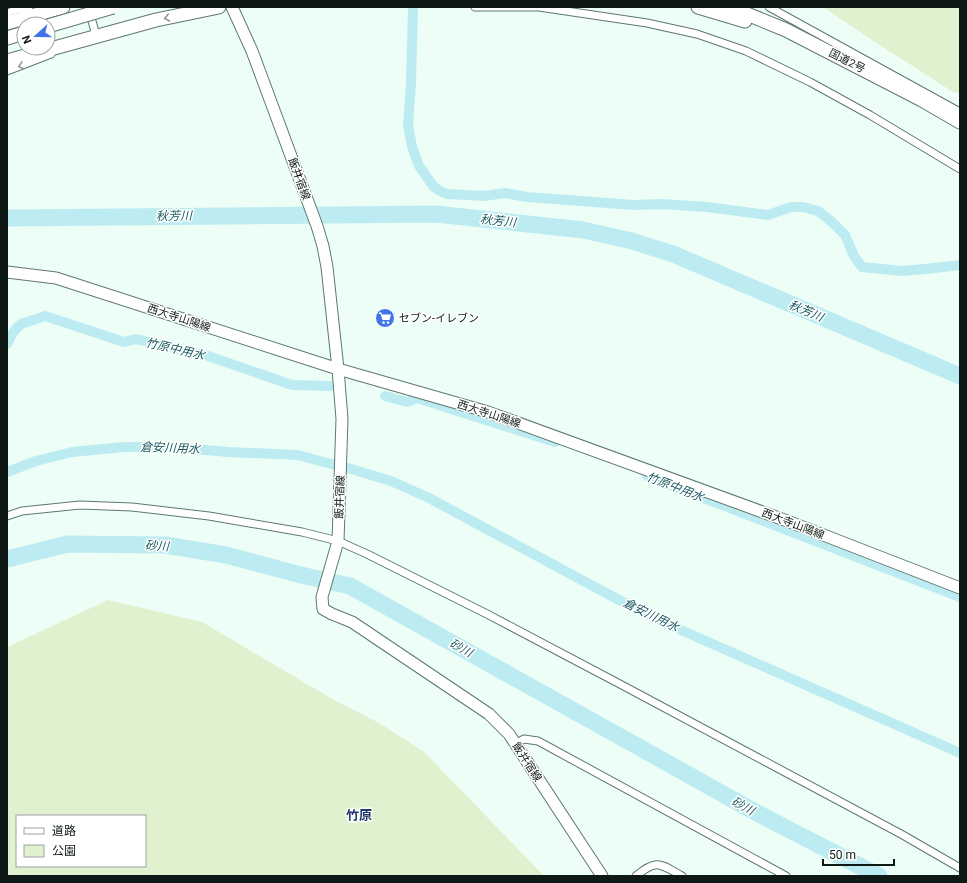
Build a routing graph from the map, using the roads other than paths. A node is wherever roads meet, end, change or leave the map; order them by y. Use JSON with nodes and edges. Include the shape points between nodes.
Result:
{"nodes":[{"id":1,"x":63,"y":7,"type":"edge"},
{"id":2,"x":88,"y":7,"type":"edge"},
{"id":3,"x":113,"y":7,"type":"edge"},
{"id":4,"x":219,"y":7,"type":"edge"},
{"id":5,"x":232,"y":7,"type":"edge"},
{"id":6,"x":475,"y":7,"type":"edge"},
{"id":7,"x":539,"y":7,"type":"edge"},
{"id":8,"x":698,"y":7,"type":"edge"},
{"id":9,"x":730,"y":7,"type":"edge"},
{"id":10,"x":769,"y":7,"type":"edge"},
{"id":11,"x":7,"y":13,"type":"edge"},
{"id":12,"x":35,"y":15,"type":"junction"},
{"id":13,"x":7,"y":23,"type":"edge"},
{"id":14,"x":56,"y":24,"type":"edge"},
{"id":15,"x":786,"y":30,"type":"junction"},
{"id":16,"x":96,"y":36,"type":"junction"},
{"id":17,"x":7,"y":61,"type":"edge"},
{"id":18,"x":7,"y":71,"type":"edge"},
{"id":19,"x":960,"y":112,"type":"edge"},
{"id":20,"x":960,"y":122,"type":"edge"},
{"id":21,"x":960,"y":169,"type":"edge"},
{"id":22,"x":7,"y":272,"type":"edge"},
{"id":23,"x":338,"y":370,"type":"junction"},
{"id":24,"x":7,"y":516,"type":"edge"},
{"id":25,"x":337,"y":545,"type":"junction"},
{"id":26,"x":960,"y":588,"type":"edge"},
{"id":27,"x":515,"y":744,"type":"junction"},
{"id":28,"x":960,"y":868,"type":"edge"},
{"id":29,"x":602,"y":876,"type":"edge"},
{"id":30,"x":636,"y":876,"type":"edge"},
{"id":31,"x":682,"y":876,"type":"edge"},
{"id":32,"x":786,"y":876,"type":"edge"}],
"edges":[{"from":1,"to":12,"type":"highway"},
{"from":2,"to":16,"type":"street"},
{"from":3,"to":14,"type":"highway","bridge":true},
{"from":4,"to":16,"type":"highway","one_way":true},
{"from":5,"to":23,"type":"main road","name":"飯井宿線","via":[[252,51],[323,246]]},
{"from":6,"to":7,"type":"street"},
{"from":7,"to":21,"type":"street","via":[[647,23],[697,34],[746,51],[870,115]]},
{"from":8,"to":15,"type":"highway"},
{"from":9,"to":15,"type":"highway","name":"国道2号"},
{"from":10,"to":19,"type":"street"},
{"from":11,"to":12,"type":"street","via":[[28,9]]},
{"from":12,"to":13,"type":"highway"},
{"from":15,"to":20,"type":"highway","name":"国道2号"},
{"from":16,"to":17,"type":"highway"},
{"from":16,"to":18,"type":"street","one_way":true},
{"from":22,"to":23,"type":"main road","name":"西大寺山陽線","via":[[56,278]]},
{"from":23,"to":25,"type":"main road","name":"飯井宿線","via":[[342,419]]},
{"from":23,"to":26,"type":"main road","name":"西大寺山陽線","via":[[488,412],[790,522]]},
{"from":24,"to":25,"type":"street","via":[[22,511],[80,505],[132,507],[302,532]]},
{"from":25,"to":27,"type":"main road","name":"飯井宿線","via":[[322,597],[324,609],[352,622],[489,714],[509,734]]},
{"from":25,"to":28,"type":"street","via":[[367,554],[487,614]]},
{"from":27,"to":29,"type":"main road","name":"飯井宿線"},
{"from":27,"to":32,"type":"street","via":[[524,739],[538,741]]},
{"from":30,"to":31,"type":"street","via":[[647,866],[659,864]]}]}
